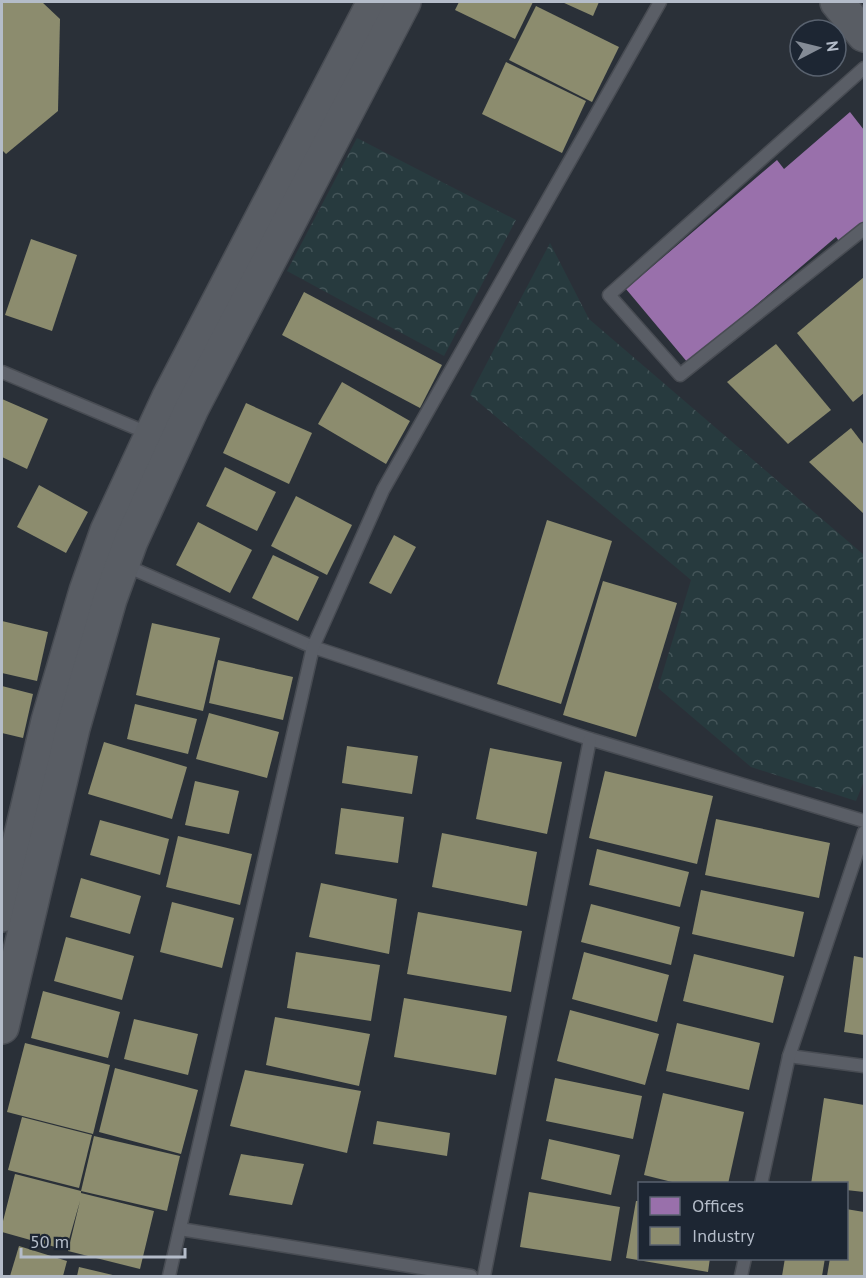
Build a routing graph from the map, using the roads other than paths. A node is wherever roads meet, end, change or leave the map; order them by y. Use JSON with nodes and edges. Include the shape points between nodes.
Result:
{"nodes":[{"id":1,"x":374,"y":2,"type":"edge"},
{"id":2,"x":404,"y":2,"type":"edge"},
{"id":3,"x":660,"y":2,"type":"edge"},
{"id":4,"x":837,"y":2,"type":"edge"},
{"id":5,"x":864,"y":35,"type":"edge"},
{"id":6,"x":864,"y":68,"type":"edge"},
{"id":7,"x":864,"y":229,"type":"edge"},
{"id":8,"x":2,"y":372,"type":"edge"},
{"id":9,"x":164,"y":440,"type":"junction"},
{"id":10,"x":111,"y":560,"type":"junction"},
{"id":11,"x":314,"y":647,"type":"junction"},
{"id":12,"x":590,"y":739,"type":"junction"},
{"id":13,"x":864,"y":821,"type":"edge"},
{"id":14,"x":864,"y":832,"type":"edge"},
{"id":15,"x":2,"y":915,"type":"edge"},
{"id":16,"x":2,"y":1027,"type":"edge"},
{"id":17,"x":789,"y":1056,"type":"junction"},
{"id":18,"x":864,"y":1066,"type":"edge"},
{"id":19,"x":762,"y":1182,"type":"edge"},
{"id":20,"x":180,"y":1229,"type":"junction"},
{"id":21,"x":745,"y":1260,"type":"edge"},
{"id":22,"x":169,"y":1276,"type":"edge"},
{"id":23,"x":471,"y":1276,"type":"edge"},
{"id":24,"x":484,"y":1276,"type":"edge"},
{"id":25,"x":741,"y":1276,"type":"edge"}],
"edges":[{"from":1,"to":9,"type":"main road","via":[[169,397]]},
{"from":2,"to":9,"type":"main road","via":[[192,408]]},
{"from":3,"to":11,"type":"lane","via":[[383,490]]},
{"from":4,"to":5,"type":"main road"},
{"from":6,"to":7,"type":"lane","via":[[609,295],[680,375]]},
{"from":8,"to":9,"type":"lane"},
{"from":9,"to":10,"type":"main road","via":[[107,531]]},
{"from":10,"to":11,"type":"lane"},
{"from":10,"to":15,"type":"main road","via":[[86,591],[48,721]]},
{"from":10,"to":16,"type":"main road","via":[[110,599],[73,728]]},
{"from":11,"to":12,"type":"lane"},
{"from":11,"to":20,"type":"lane"},
{"from":12,"to":13,"type":"lane"},
{"from":12,"to":24,"type":"lane"},
{"from":14,"to":17,"type":"lane"},
{"from":17,"to":18,"type":"lane"},
{"from":17,"to":19,"type":"lane"},
{"from":20,"to":22,"type":"lane"},
{"from":20,"to":23,"type":"lane"},
{"from":21,"to":25,"type":"lane"}]}
